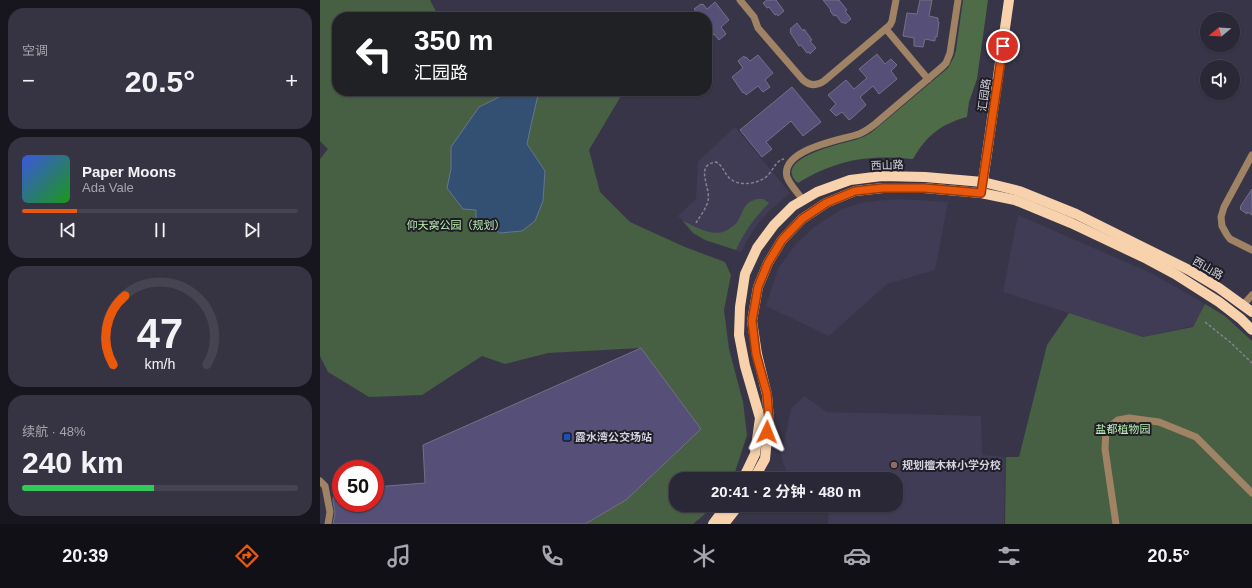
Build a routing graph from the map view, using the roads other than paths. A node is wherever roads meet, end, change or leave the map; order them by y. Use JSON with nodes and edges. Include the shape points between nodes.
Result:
{"nodes":[{"id":1,"x":740,"y":0,"type":"edge"},
{"id":2,"x":896,"y":0,"type":"edge"},
{"id":3,"x":958,"y":0,"type":"edge"},
{"id":4,"x":1009,"y":0,"type":"edge"},
{"id":5,"x":886,"y":28,"type":"junction"},
{"id":6,"x":928,"y":79,"type":"junction"},
{"id":7,"x":1252,"y":155,"type":"edge"},
{"id":8,"x":983,"y":182,"type":"junction"},
{"id":9,"x":981,"y":193,"type":"junction"},
{"id":10,"x":803,"y":200,"type":"junction"},
{"id":11,"x":1252,"y":250,"type":"edge"},
{"id":12,"x":1252,"y":295,"type":"edge"},
{"id":13,"x":1243,"y":305,"type":"junction"},
{"id":14,"x":1252,"y":312,"type":"edge"},
{"id":15,"x":1252,"y":330,"type":"edge"},
{"id":16,"x":747,"y":472,"type":"edge"},
{"id":17,"x":758,"y":472,"type":"edge"},
{"id":18,"x":320,"y":481,"type":"edge"},
{"id":19,"x":1252,"y":493,"type":"edge"},
{"id":20,"x":722,"y":512,"type":"edge"},
{"id":21,"x":733,"y":512,"type":"edge"},
{"id":22,"x":328,"y":524,"type":"edge"},
{"id":23,"x":713,"y":524,"type":"edge"},
{"id":24,"x":724,"y":524,"type":"edge"},
{"id":25,"x":1116,"y":524,"type":"edge"}],
"edges":[{"from":1,"to":5,"type":"street","via":[[754,16],[758,28],[800,78],[812,85],[824,82]]},
{"from":2,"to":5,"type":"street","via":[[892,21]]},
{"from":3,"to":6,"type":"street","via":[[950,53],[942,67]]},
{"from":4,"to":8,"type":"main road","name":"汇园路"},
{"from":5,"to":6,"type":"street"},
{"from":6,"to":10,"type":"street","via":[[860,134],[816,147],[792,160],[787,176]]},
{"from":7,"to":11,"type":"street","via":[[1221,217],[1227,236]]},
{"from":8,"to":9,"type":"main road","name":"汇园路"},
{"from":8,"to":10,"type":"main road","name":"西山路","via":[[882,176],[850,180]]},
{"from":8,"to":13,"type":"main road","name":"西山路","via":[[1019,191],[1076,214],[1189,270]]},
{"from":9,"to":15,"type":"main road","name":"西山路","via":[[1015,200],[1147,259],[1207,294]]},
{"from":9,"to":17,"type":"main road","name":"西山路","via":[[924,188],[855,191],[826,203],[802,219],[782,240],[768,263],[758,287],[752,321],[756,354],[767,394],[769,419],[765,459]]},
{"from":10,"to":16,"type":"main road","name":"西山路","via":[[774,225],[757,248],[745,274],[739,335],[760,418],[756,454]]},
{"from":12,"to":13,"type":"street"},
{"from":13,"to":14,"type":"main road","name":"西山路"},
{"from":18,"to":22,"type":"street","via":[[325,486],[330,512]]},
{"from":19,"to":25,"type":"street","via":[[1196,437],[1159,422],[1130,418],[1118,420],[1106,429],[1105,449]]},
{"from":20,"to":23,"type":"main road"},
{"from":21,"to":24,"type":"main road"}]}
